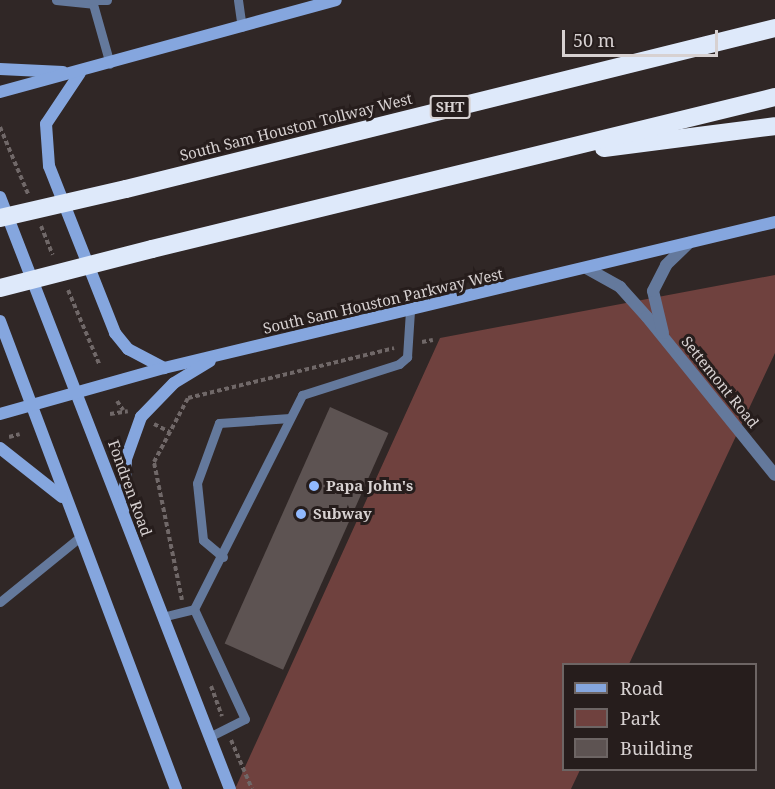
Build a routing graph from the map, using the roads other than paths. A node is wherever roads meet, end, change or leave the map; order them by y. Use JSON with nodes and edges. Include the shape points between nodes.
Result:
{"nodes":[{"id":1,"x":56,"y":0,"type":"edge"},
{"id":2,"x":107,"y":0,"type":"edge"},
{"id":3,"x":238,"y":0,"type":"edge"},
{"id":4,"x":336,"y":0,"type":"edge"},
{"id":5,"x":92,"y":2,"type":"edge"},
{"id":6,"x":242,"y":27,"type":"junction"},
{"id":7,"x":775,"y":28,"type":"edge"},
{"id":8,"x":110,"y":64,"type":"junction"},
{"id":9,"x":0,"y":69,"type":"edge"},
{"id":10,"x":80,"y":73,"type":"junction"},
{"id":11,"x":0,"y":92,"type":"edge"},
{"id":12,"x":775,"y":97,"type":"edge"},
{"id":13,"x":775,"y":126,"type":"edge"},
{"id":14,"x":510,"y":159,"type":"junction"},
{"id":15,"x":0,"y":198,"type":"edge"},
{"id":16,"x":0,"y":218,"type":"edge"},
{"id":17,"x":775,"y":222,"type":"edge"},
{"id":18,"x":689,"y":243,"type":"junction"},
{"id":19,"x":588,"y":269,"type":"junction"},
{"id":20,"x":0,"y":288,"type":"edge"},
{"id":21,"x":410,"y":310,"type":"junction"},
{"id":22,"x":0,"y":321,"type":"edge"},
{"id":23,"x":664,"y":337,"type":"junction"},
{"id":24,"x":218,"y":356,"type":"junction"},
{"id":25,"x":164,"y":368,"type":"junction"},
{"id":26,"x":79,"y":392,"type":"junction"},
{"id":27,"x":32,"y":407,"type":"junction"},
{"id":28,"x":0,"y":414,"type":"edge"},
{"id":29,"x":290,"y":418,"type":"junction"},
{"id":30,"x":0,"y":448,"type":"edge"},
{"id":31,"x":775,"y":475,"type":"edge"},
{"id":32,"x":67,"y":502,"type":"junction"},
{"id":33,"x":123,"y":512,"type":"junction"},
{"id":34,"x":81,"y":537,"type":"junction"},
{"id":35,"x":223,"y":557,"type":"junction"},
{"id":36,"x":0,"y":602,"type":"edge"},
{"id":37,"x":194,"y":609,"type":"junction"},
{"id":38,"x":162,"y":617,"type":"junction"},
{"id":39,"x":209,"y":737,"type":"junction"},
{"id":40,"x":176,"y":789,"type":"edge"},
{"id":41,"x":230,"y":789,"type":"edge"}],
"edges":[{"from":1,"to":5,"type":"lane"},
{"from":2,"to":5,"type":"lane"},
{"from":3,"to":6,"type":"lane"},
{"from":4,"to":6,"type":"main road"},
{"from":5,"to":8,"type":"lane"},
{"from":6,"to":8,"type":"main road"},
{"from":7,"to":16,"type":"highway","name":"South Sam Houston Tollway West","number":"SHT","bridge":true},
{"from":8,"to":10,"type":"main road"},
{"from":9,"to":10,"type":"main road"},
{"from":10,"to":11,"type":"main road"},
{"from":10,"to":25,"type":"main road","via":[[46,124],[49,166],[116,333],[128,349]]},
{"from":12,"to":14,"type":"highway"},
{"from":13,"to":14,"type":"highway"},
{"from":14,"to":20,"type":"highway","bridge":true},
{"from":15,"to":26,"type":"main road","name":"Fondren Road"},
{"from":17,"to":18,"type":"main road","name":"South Sam Houston Parkway West"},
{"from":18,"to":19,"type":"main road","name":"South Sam Houston Parkway West"},
{"from":18,"to":23,"type":"street","name":"Settemont Road","via":[[666,265],[653,291]]},
{"from":19,"to":21,"type":"main road","name":"South Sam Houston Parkway West"},
{"from":19,"to":23,"type":"street","name":"Settemont Road","via":[[620,287]]},
{"from":21,"to":24,"type":"main road","name":"South Sam Houston Parkway West"},
{"from":21,"to":29,"type":"lane","via":[[407,357],[399,364],[314,388],[302,395]]},
{"from":22,"to":27,"type":"main road"},
{"from":23,"to":31,"type":"street","name":"Settemont Road"},
{"from":24,"to":25,"type":"main road","name":"South Sam Houston Parkway West"},
{"from":24,"to":33,"type":"main road","via":[[174,383],[141,417],[126,459]]},
{"from":25,"to":26,"type":"main road","name":"South Sam Houston Parkway West"},
{"from":26,"to":27,"type":"main road","name":"South Sam Houston Parkway West"},
{"from":26,"to":33,"type":"main road","name":"Fondren Road"},
{"from":27,"to":28,"type":"main road","name":"South Sam Houston Parkway West"},
{"from":27,"to":32,"type":"main road"},
{"from":29,"to":35,"type":"lane"},
{"from":29,"to":35,"type":"lane","via":[[219,423],[197,483],[203,540]]},
{"from":30,"to":32,"type":"main road","via":[[42,476]]},
{"from":32,"to":34,"type":"main road"},
{"from":33,"to":38,"type":"main road","name":"Fondren Road"},
{"from":34,"to":36,"type":"lane"},
{"from":34,"to":40,"type":"main road"},
{"from":35,"to":37,"type":"lane"},
{"from":37,"to":38,"type":"lane"},
{"from":37,"to":39,"type":"lane","via":[[245,719]]},
{"from":38,"to":39,"type":"main road","name":"Fondren Road"},
{"from":39,"to":41,"type":"main road","name":"Fondren Road"}]}
